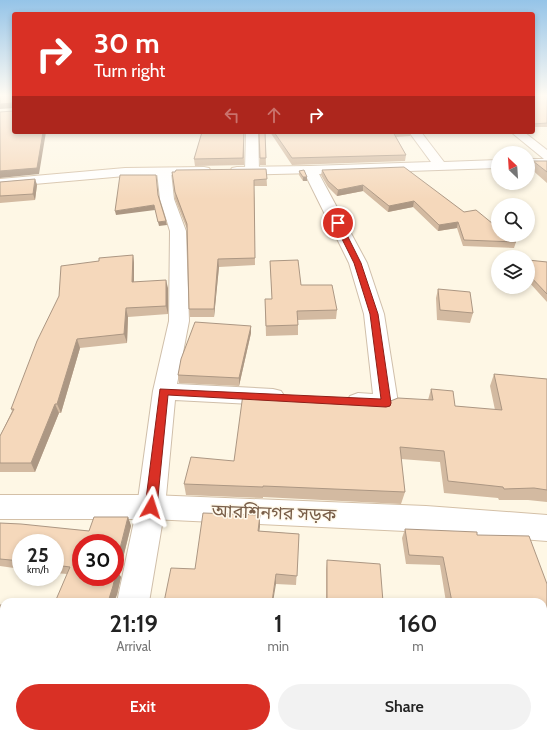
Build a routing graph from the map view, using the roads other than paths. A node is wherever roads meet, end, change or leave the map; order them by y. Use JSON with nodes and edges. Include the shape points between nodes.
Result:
{"nodes":[{"id":1,"x":252,"y":134,"type":"edge"},
{"id":2,"x":416,"y":134,"type":"edge"},
{"id":3,"x":520,"y":134,"type":"edge"},
{"id":4,"x":547,"y":156,"type":"edge"},
{"id":5,"x":547,"y":163,"type":"edge"},
{"id":6,"x":491,"y":164,"type":"edge"},
{"id":7,"x":535,"y":164,"type":"edge"},
{"id":8,"x":440,"y":166,"type":"junction"},
{"id":9,"x":252,"y":170,"type":"junction"},
{"id":10,"x":310,"y":170,"type":"junction"},
{"id":11,"x":164,"y":172,"type":"junction"},
{"id":12,"x":0,"y":183,"type":"edge"},
{"id":13,"x":164,"y":391,"type":"junction"},
{"id":14,"x":291,"y":398,"type":"edge"},
{"id":15,"x":339,"y":401,"type":"edge"},
{"id":16,"x":0,"y":507,"type":"edge"},
{"id":17,"x":151,"y":507,"type":"junction"},
{"id":18,"x":547,"y":528,"type":"edge"},
{"id":19,"x":134,"y":598,"type":"edge"}],
"edges":[{"from":1,"to":9,"type":"street"},
{"from":2,"to":8,"type":"street"},
{"from":3,"to":4,"type":"street"},
{"from":5,"to":7,"type":"street"},
{"from":6,"to":8,"type":"street"},
{"from":8,"to":10,"type":"street"},
{"from":9,"to":10,"type":"street"},
{"from":9,"to":11,"type":"street"},
{"from":10,"to":15,"type":"street","via":[[358,263],[374,314],[386,403]]},
{"from":11,"to":12,"type":"street","via":[[125,172]]},
{"from":11,"to":13,"type":"street","via":[[167,200],[178,231],[179,321]]},
{"from":13,"to":14,"type":"street"},
{"from":13,"to":17,"type":"street"},
{"from":16,"to":17,"type":"street","name":"আরশিনগর সড়ক"},
{"from":17,"to":18,"type":"street","name":"আরশিনগর সড়ক","via":[[426,519]]},
{"from":17,"to":19,"type":"street"}]}
